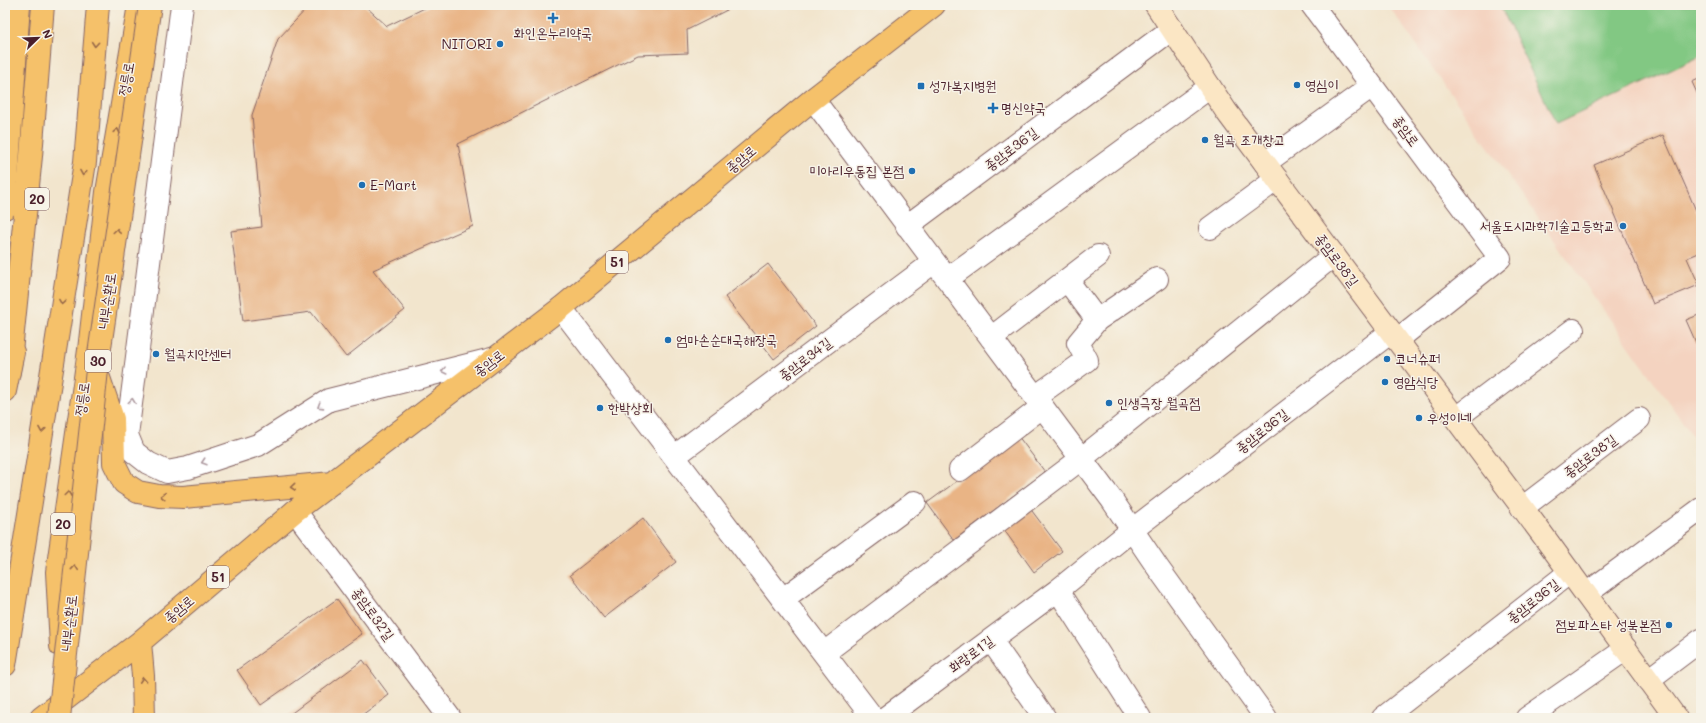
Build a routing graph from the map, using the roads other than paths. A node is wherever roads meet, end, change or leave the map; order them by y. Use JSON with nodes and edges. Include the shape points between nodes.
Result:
{"nodes":[{"id":1,"x":19,"y":5,"type":"edge"},
{"id":2,"x":43,"y":5,"type":"edge"},
{"id":3,"x":50,"y":5,"type":"edge"},
{"id":4,"x":98,"y":5,"type":"edge"},
{"id":5,"x":139,"y":5,"type":"edge"},
{"id":6,"x":150,"y":5,"type":"edge"},
{"id":7,"x":182,"y":5,"type":"edge"},
{"id":8,"x":934,"y":5,"type":"edge"},
{"id":9,"x":1156,"y":5,"type":"edge"},
{"id":10,"x":1312,"y":5,"type":"edge"},
{"id":11,"x":1172,"y":29,"type":"junction"},
{"id":12,"x":1372,"y":86,"type":"junction"},
{"id":13,"x":1210,"y":87,"type":"junction"},
{"id":14,"x":813,"y":100,"type":"junction"},
{"id":15,"x":1271,"y":171,"type":"junction"},
{"id":16,"x":5,"y":208,"type":"edge"},
{"id":17,"x":907,"y":226,"type":"junction"},
{"id":18,"x":1210,"y":228,"type":"dead end"},
{"id":19,"x":1334,"y":255,"type":"junction"},
{"id":20,"x":1098,"y":256,"type":"dead end"},
{"id":21,"x":940,"y":271,"type":"junction"},
{"id":22,"x":1067,"y":280,"type":"junction"},
{"id":23,"x":1157,"y":280,"type":"dead end"},
{"id":24,"x":5,"y":305,"type":"edge"},
{"id":25,"x":561,"y":308,"type":"junction"},
{"id":26,"x":1097,"y":320,"type":"junction"},
{"id":27,"x":1573,"y":330,"type":"dead end"},
{"id":28,"x":1394,"y":336,"type":"junction"},
{"id":29,"x":990,"y":338,"type":"junction"},
{"id":30,"x":89,"y":350,"type":"junction"},
{"id":31,"x":496,"y":358,"type":"junction"},
{"id":32,"x":7,"y":381,"type":"edge"},
{"id":33,"x":1039,"y":402,"type":"junction"},
{"id":34,"x":1456,"y":418,"type":"junction"},
{"id":35,"x":1639,"y":419,"type":"dead end"},
{"id":36,"x":675,"y":456,"type":"junction"},
{"id":37,"x":1081,"y":459,"type":"junction"},
{"id":38,"x":960,"y":470,"type":"dead end"},
{"id":39,"x":332,"y":483,"type":"junction"},
{"id":40,"x":914,"y":502,"type":"dead end"},
{"id":41,"x":1522,"y":508,"type":"junction"},
{"id":42,"x":1701,"y":509,"type":"edge"},
{"id":43,"x":296,"y":511,"type":"junction"},
{"id":44,"x":1132,"y":530,"type":"junction"},
{"id":45,"x":1570,"y":572,"type":"junction"},
{"id":46,"x":1058,"y":590,"type":"junction"},
{"id":47,"x":1586,"y":594,"type":"junction"},
{"id":48,"x":783,"y":599,"type":"junction"},
{"id":49,"x":992,"y":640,"type":"junction"},
{"id":50,"x":1701,"y":640,"type":"edge"},
{"id":51,"x":140,"y":642,"type":"junction"},
{"id":52,"x":1626,"y":649,"type":"junction"},
{"id":53,"x":824,"y":653,"type":"junction"},
{"id":54,"x":5,"y":665,"type":"edge"},
{"id":55,"x":1648,"y":680,"type":"junction"},
{"id":56,"x":62,"y":712,"type":"edge"},
{"id":57,"x":41,"y":718,"type":"edge"},
{"id":58,"x":144,"y":718,"type":"edge"},
{"id":59,"x":450,"y":718,"type":"edge"},
{"id":60,"x":873,"y":718,"type":"edge"},
{"id":61,"x":885,"y":718,"type":"edge"},
{"id":62,"x":1045,"y":718,"type":"edge"},
{"id":63,"x":1140,"y":718,"type":"edge"},
{"id":64,"x":1266,"y":718,"type":"edge"},
{"id":65,"x":1383,"y":718,"type":"edge"},
{"id":66,"x":1527,"y":718,"type":"edge"},
{"id":67,"x":1676,"y":718,"type":"edge"}],
"edges":[{"from":1,"to":16,"type":"main road"},
{"from":2,"to":32,"type":"main road","via":[[31,156]]},
{"from":3,"to":32,"type":"main road","number":"20","via":[[42,153],[33,232]]},
{"from":4,"to":54,"type":"main road","one_way":true,"via":[[85,162]]},
{"from":30,"to":5,"type":"main road","name":"정릉로","number":"20","one_way":true,"via":[[107,192]]},
{"from":56,"to":6,"type":"main road","name":"내부순환로","number":"30","one_way":true,"bridge":true,"via":[[98,361]]},
{"from":31,"to":7,"type":"street","one_way":true,"via":[[329,400],[258,444],[188,468],[167,472],[148,463],[134,452],[127,435]]},
{"from":8,"to":14,"type":"main road","name":"종암로","number":"51"},
{"from":9,"to":11,"type":"street","name":"종암로38길"},
{"from":10,"to":12,"type":"street","name":"종암로"},
{"from":11,"to":13,"type":"street","name":"종암로38길"},
{"from":11,"to":17,"type":"street","name":"종암로36길"},
{"from":12,"to":15,"type":"street"},
{"from":12,"to":28,"type":"street","name":"종암로","via":[[1500,258]]},
{"from":13,"to":15,"type":"street","name":"종암로38길"},
{"from":13,"to":21,"type":"street"},
{"from":14,"to":17,"type":"street"},
{"from":14,"to":25,"type":"main road","name":"종암로","number":"51"},
{"from":15,"to":18,"type":"street"},
{"from":15,"to":19,"type":"street","name":"종암로38길"},
{"from":17,"to":21,"type":"street"},
{"from":19,"to":28,"type":"street","name":"종암로38길"},
{"from":19,"to":37,"type":"street"},
{"from":20,"to":22,"type":"street"},
{"from":21,"to":29,"type":"street"},
{"from":21,"to":36,"type":"street","name":"종암로34길"},
{"from":22,"to":26,"type":"street"},
{"from":22,"to":29,"type":"street"},
{"from":23,"to":26,"type":"street"},
{"from":24,"to":32,"type":"main road"},
{"from":25,"to":31,"type":"main road","name":"종암로","number":"51"},
{"from":25,"to":36,"type":"street"},
{"from":26,"to":33,"type":"street","via":[[1078,343],[1087,360]]},
{"from":27,"to":34,"type":"street"},
{"from":28,"to":34,"type":"street","name":"종암로38길"},
{"from":28,"to":44,"type":"street","name":"종암로36길"},
{"from":29,"to":33,"type":"street"},
{"from":39,"to":30,"type":"main road","one_way":true,"via":[[183,497],[138,492],[124,483],[114,463],[113,419]]},
{"from":56,"to":30,"type":"main road","name":"정릉로","number":"20","one_way":true,"via":[[57,572]]},
{"from":31,"to":39,"type":"main road","name":"종암로","number":"51"},
{"from":33,"to":37,"type":"street"},
{"from":33,"to":38,"type":"street"},
{"from":34,"to":41,"type":"street","name":"종암로38길"},
{"from":35,"to":41,"type":"street","name":"종암로38길"},
{"from":36,"to":48,"type":"street"},
{"from":37,"to":44,"type":"street"},
{"from":37,"to":53,"type":"street"},
{"from":39,"to":43,"type":"main road","name":"종암로","number":"51"},
{"from":40,"to":48,"type":"street"},
{"from":41,"to":45,"type":"street","name":"종암로38길"},
{"from":42,"to":47,"type":"street"},
{"from":43,"to":51,"type":"main road","name":"종암로","number":"51"},
{"from":43,"to":59,"type":"street","name":"종암로32길"},
{"from":44,"to":46,"type":"street","name":"화랑로1길"},
{"from":44,"to":64,"type":"street"},
{"from":45,"to":47,"type":"street","name":"종암로38길"},
{"from":45,"to":65,"type":"street","name":"종암로36길"},
{"from":46,"to":49,"type":"street","name":"화랑로1길"},
{"from":46,"to":63,"type":"street"},
{"from":47,"to":52,"type":"street","name":"종암로38길"},
{"from":48,"to":53,"type":"street"},
{"from":49,"to":61,"type":"street","name":"화랑로1길"},
{"from":49,"to":62,"type":"street"},
{"from":50,"to":55,"type":"street"},
{"from":51,"to":56,"type":"main road","name":"종암로","number":"51"},
{"from":58,"to":51,"type":"main road","one_way":true},
{"from":52,"to":55,"type":"street","name":"종암로38길"},
{"from":52,"to":66,"type":"street"},
{"from":53,"to":60,"type":"street"},
{"from":55,"to":67,"type":"street","name":"종암로38길"},
{"from":56,"to":57,"type":"main road","name":"종암로","number":"51"}]}
